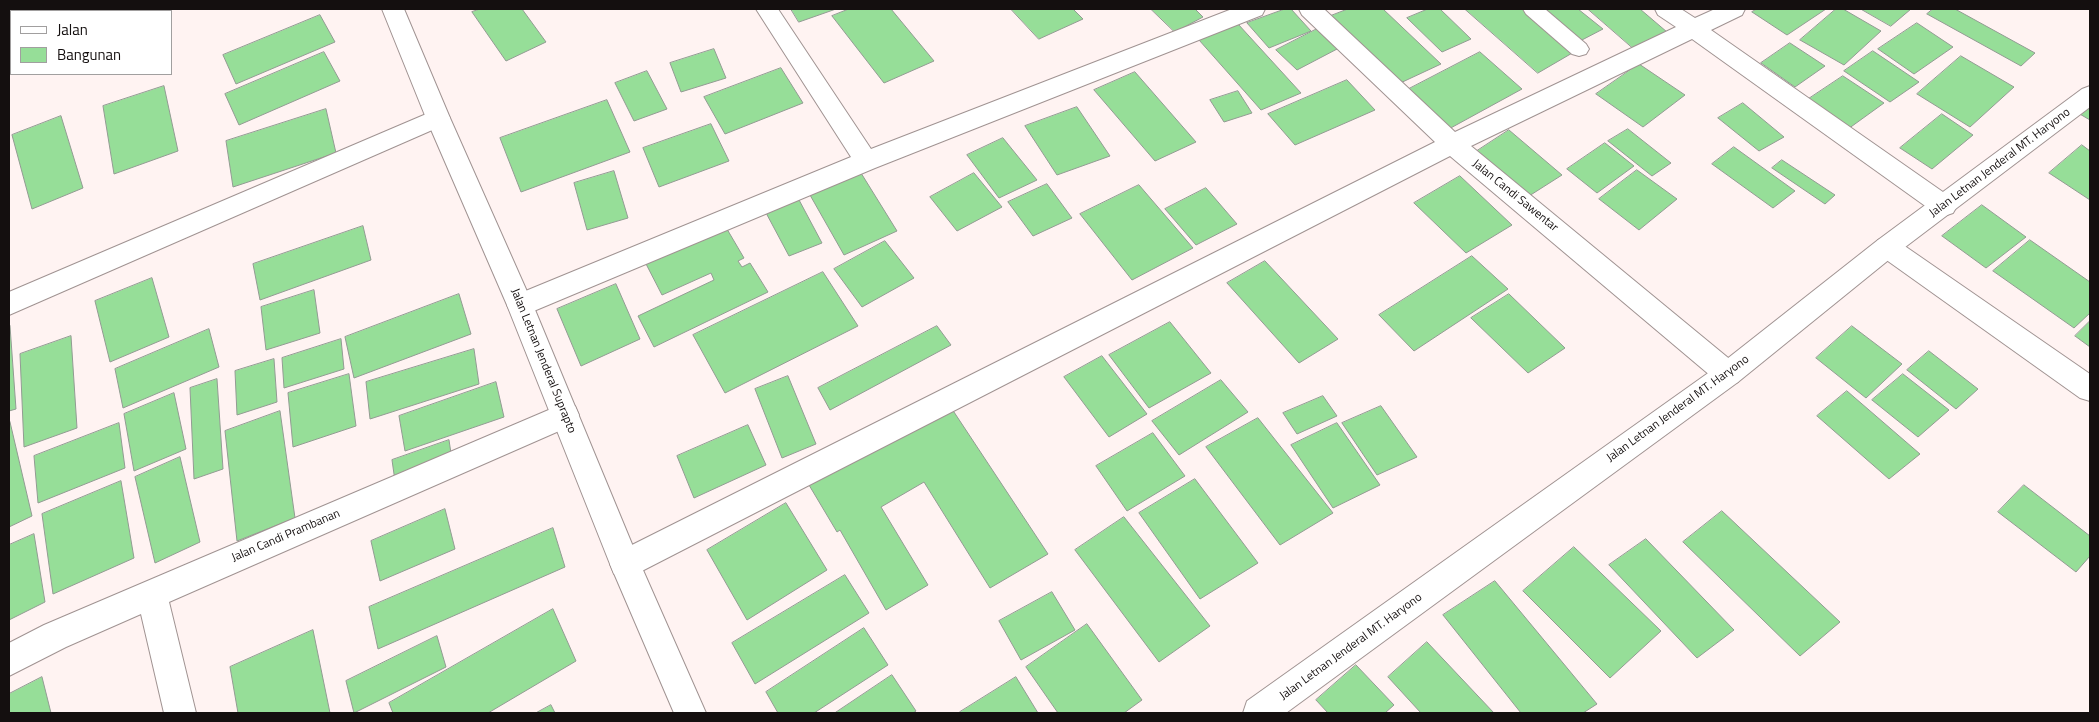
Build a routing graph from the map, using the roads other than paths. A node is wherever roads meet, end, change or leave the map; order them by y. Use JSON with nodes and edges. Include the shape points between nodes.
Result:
{"nodes":[{"id":1,"x":393,"y":9,"type":"edge"},
{"id":2,"x":767,"y":9,"type":"edge"},
{"id":3,"x":1254,"y":9,"type":"edge"},
{"id":4,"x":1310,"y":9,"type":"edge"},
{"id":5,"x":1533,"y":9,"type":"edge"},
{"id":6,"x":1666,"y":9,"type":"edge"},
{"id":7,"x":1734,"y":9,"type":"edge"},
{"id":8,"x":1691,"y":28,"type":"junction"},
{"id":9,"x":1579,"y":49,"type":"dead end"},
{"id":10,"x":2090,"y":95,"type":"edge"},
{"id":11,"x":438,"y":118,"type":"junction"},
{"id":12,"x":1452,"y":144,"type":"junction"},
{"id":13,"x":866,"y":161,"type":"junction"},
{"id":14,"x":1944,"y":206,"type":"junction"},
{"id":15,"x":1887,"y":247,"type":"junction"},
{"id":16,"x":9,"y":304,"type":"edge"},
{"id":17,"x":520,"y":305,"type":"junction"},
{"id":18,"x":1728,"y":374,"type":"junction"},
{"id":19,"x":2090,"y":389,"type":"edge"},
{"id":20,"x":565,"y":415,"type":"junction"},
{"id":21,"x":625,"y":564,"type":"junction"},
{"id":22,"x":152,"y":594,"type":"junction"},
{"id":23,"x":9,"y":660,"type":"edge"},
{"id":24,"x":180,"y":713,"type":"edge"},
{"id":25,"x":690,"y":713,"type":"edge"},
{"id":26,"x":1259,"y":713,"type":"edge"}],
"edges":[{"from":1,"to":11,"type":"street","name":"Jalan Letnan Jenderal Suprapto"},
{"from":2,"to":13,"type":"street"},
{"from":3,"to":13,"type":"street"},
{"from":4,"to":12,"type":"street","name":"Jalan Candi Sawentar"},
{"from":5,"to":9,"type":"lane"},
{"from":6,"to":8,"type":"street"},
{"from":7,"to":8,"type":"street"},
{"from":8,"to":12,"type":"street"},
{"from":8,"to":14,"type":"street"},
{"from":10,"to":14,"type":"street","name":"Jalan Letnan Jenderal MT. Haryono"},
{"from":11,"to":16,"type":"street"},
{"from":11,"to":17,"type":"street","name":"Jalan Letnan Jenderal Suprapto"},
{"from":12,"to":18,"type":"street","name":"Jalan Candi Sawentar"},
{"from":12,"to":21,"type":"street"},
{"from":13,"to":17,"type":"street"},
{"from":14,"to":15,"type":"street","name":"Jalan Letnan Jenderal MT. Haryono"},
{"from":15,"to":18,"type":"street","name":"Jalan Letnan Jenderal MT. Haryono"},
{"from":15,"to":19,"type":"street"},
{"from":17,"to":20,"type":"street","name":"Jalan Letnan Jenderal Suprapto"},
{"from":18,"to":26,"type":"street","name":"Jalan Letnan Jenderal MT. Haryono"},
{"from":20,"to":21,"type":"street","name":"Jalan Letnan Jenderal Suprapto"},
{"from":20,"to":22,"type":"street","name":"Jalan Candi Prambanan"},
{"from":21,"to":25,"type":"street","name":"Jalan Letnan Jenderal Suprapto"},
{"from":22,"to":23,"type":"street","name":"Jalan Candi Prambanan","via":[[55,636]]},
{"from":22,"to":24,"type":"street"}]}
